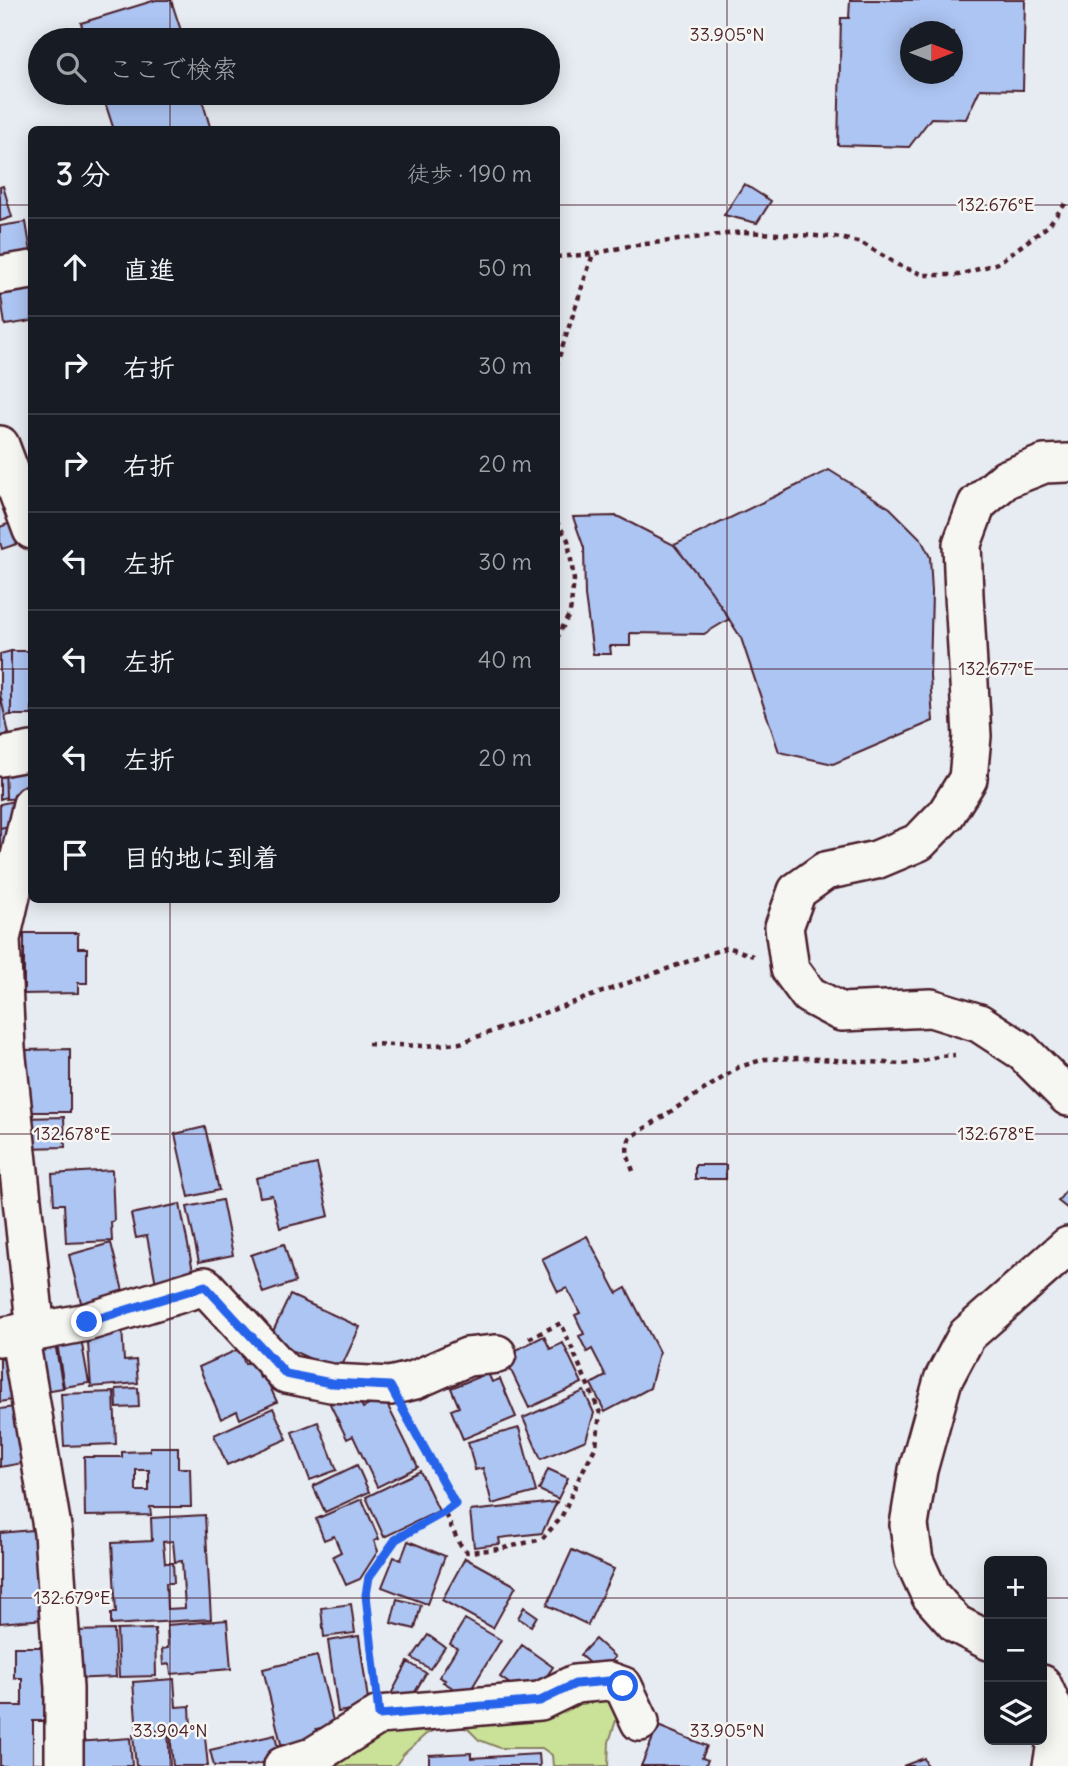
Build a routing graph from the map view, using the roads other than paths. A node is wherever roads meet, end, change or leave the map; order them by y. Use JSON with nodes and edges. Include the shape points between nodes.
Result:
{"nodes":[{"id":1,"x":28,"y":271,"type":"edge"},
{"id":2,"x":0,"y":275,"type":"edge"},
{"id":3,"x":0,"y":445,"type":"edge"},
{"id":4,"x":1068,"y":463,"type":"edge"},
{"id":5,"x":28,"y":519,"type":"edge"},
{"id":6,"x":28,"y":752,"type":"edge"},
{"id":7,"x":0,"y":757,"type":"edge"},
{"id":8,"x":28,"y":821,"type":"edge"},
{"id":9,"x":1068,"y":1097,"type":"edge"},
{"id":10,"x":1068,"y":1246,"type":"edge"},
{"id":11,"x":18,"y":1334,"type":"edge"},
{"id":12,"x":497,"y":1353,"type":"road end"},
{"id":13,"x":984,"y":1638,"type":"edge"},
{"id":14,"x":1047,"y":1695,"type":"edge"},
{"id":15,"x":640,"y":1722,"type":"dead end"},
{"id":16,"x":64,"y":1766,"type":"edge"},
{"id":17,"x":283,"y":1766,"type":"edge"},
{"id":18,"x":1052,"y":1766,"type":"edge"}],
"edges":[{"from":1,"to":2,"type":"street"},
{"from":3,"to":5,"type":"street"},
{"from":4,"to":9,"type":"street","via":[[1044,464],[1006,479],[977,504],[962,544],[972,736],[968,779],[946,814],[919,842],[876,860],[825,871],[797,891],[784,927],[790,969],[809,995],[841,1012],[931,1008],[979,1023],[1022,1051]]},
{"from":6,"to":7,"type":"street"},
{"from":8,"to":11,"type":"street","via":[[1,939]]},
{"from":10,"to":13,"type":"street","via":[[967,1335],[943,1380],[918,1470],[909,1525],[915,1560],[930,1595],[956,1624]]},
{"from":11,"to":12,"type":"street","via":[[87,1322],[205,1286],[286,1374],[331,1383],[390,1386],[467,1357]]},
{"from":11,"to":16,"type":"street","via":[[52,1533],[64,1688]]},
{"from":14,"to":18,"type":"street","via":[[1052,1706]]},
{"from":15,"to":17,"type":"street","via":[[623,1686],[609,1681],[575,1684],[540,1701],[379,1715],[312,1757]]}]}
